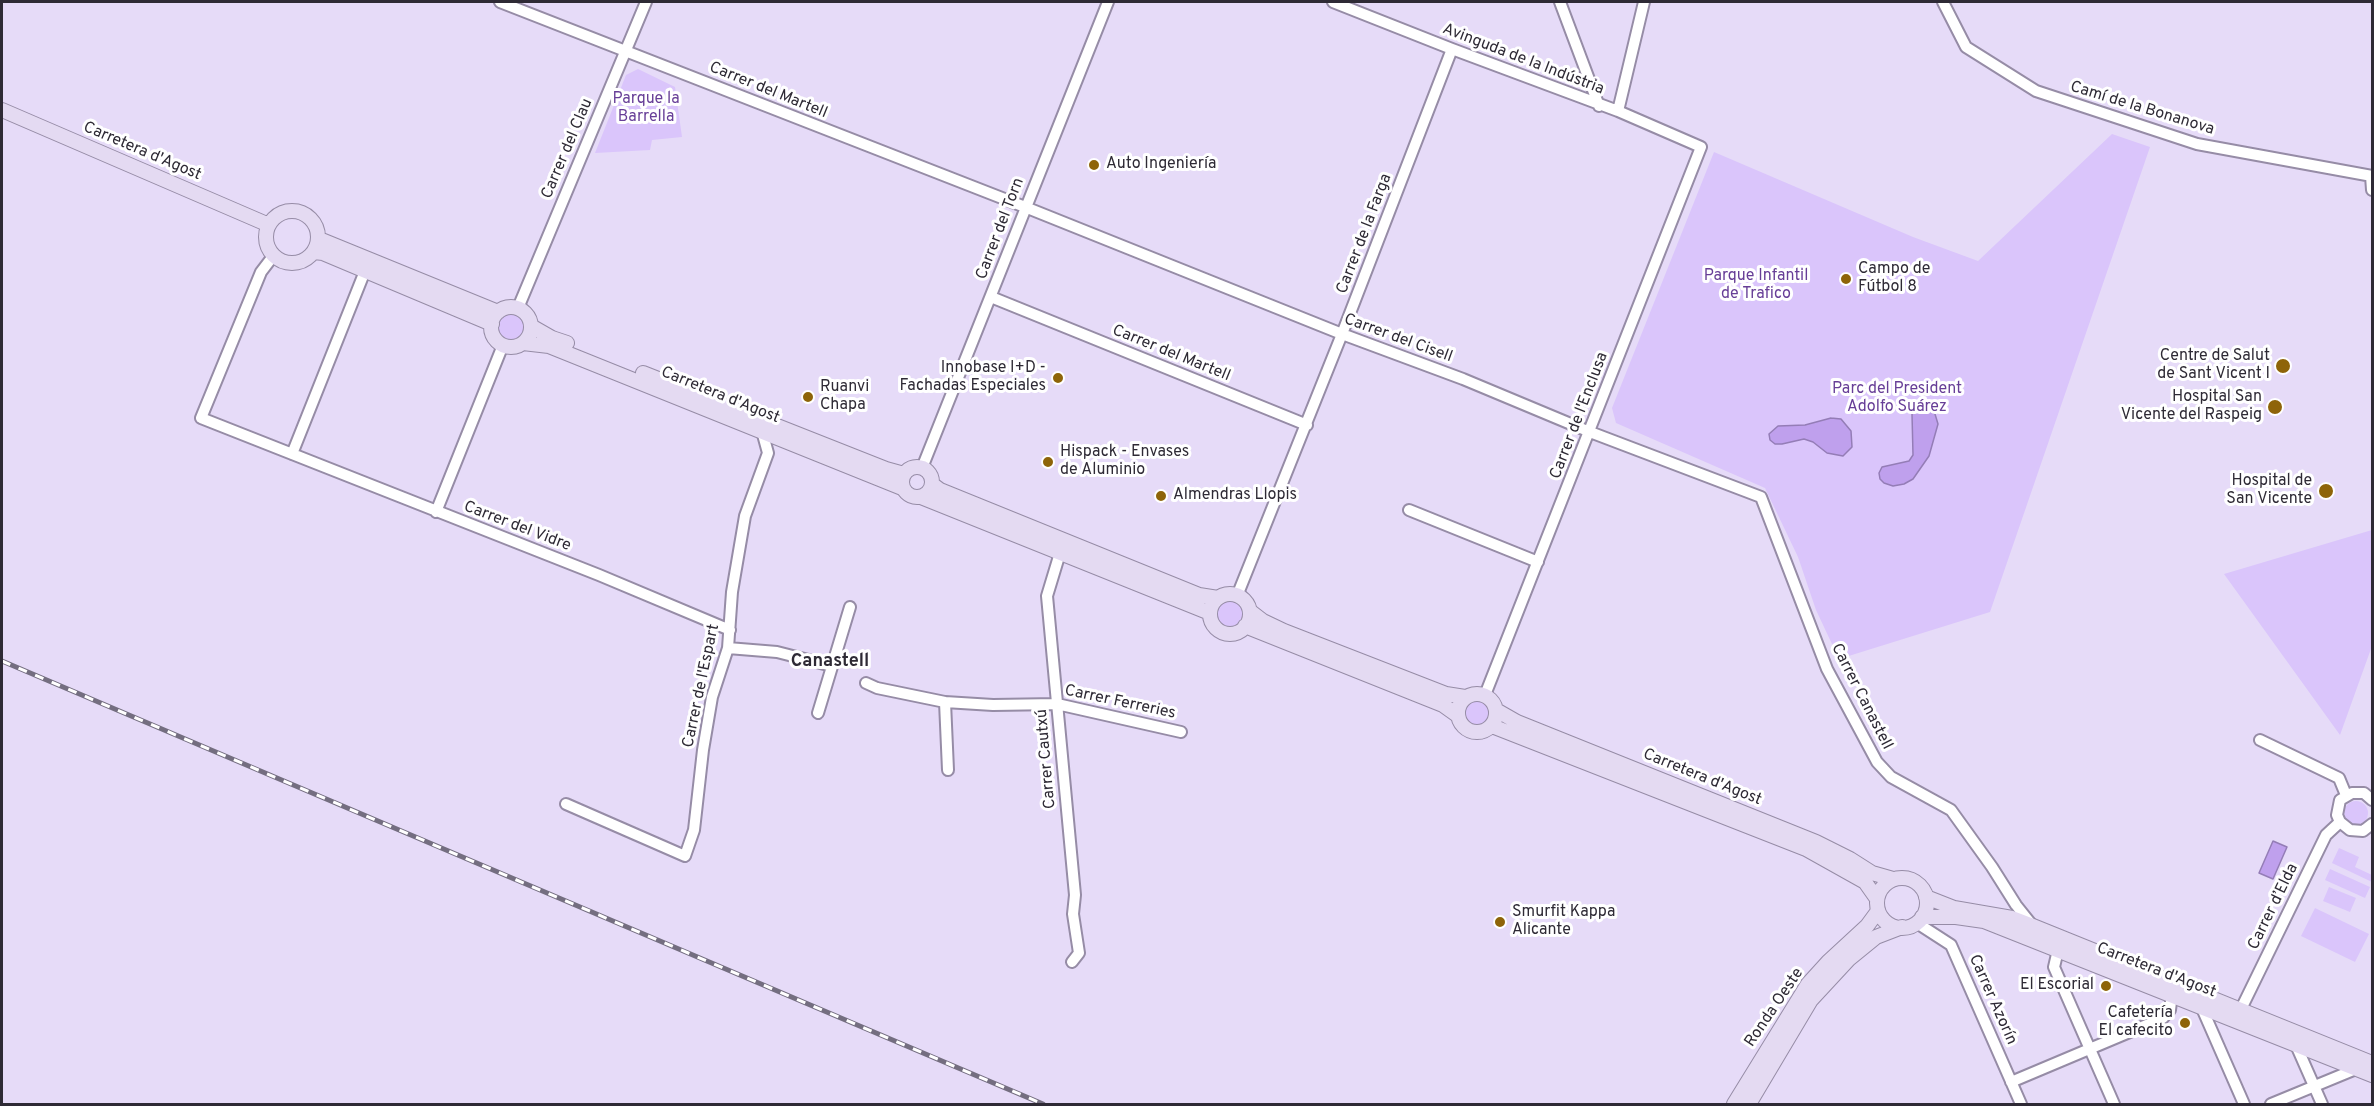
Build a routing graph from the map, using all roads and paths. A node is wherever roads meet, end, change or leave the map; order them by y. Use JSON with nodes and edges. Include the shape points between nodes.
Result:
{"nodes":[{"id":1,"x":500,"y":2,"type":"edge"},
{"id":2,"x":646,"y":2,"type":"edge"},
{"id":3,"x":1108,"y":2,"type":"edge"},
{"id":4,"x":1333,"y":2,"type":"edge"},
{"id":5,"x":1560,"y":2,"type":"edge"},
{"id":6,"x":1644,"y":2,"type":"edge"},
{"id":7,"x":1943,"y":2,"type":"edge"},
{"id":8,"x":1452,"y":49,"type":"junction"},
{"id":9,"x":626,"y":50,"type":"junction"},
{"id":10,"x":1599,"y":106,"type":"junction"},
{"id":11,"x":2,"y":110,"type":"edge"},
{"id":12,"x":1618,"y":111,"type":"junction"},
{"id":13,"x":1701,"y":147,"type":"joint"},
{"id":14,"x":2372,"y":176,"type":"edge"},
{"id":15,"x":2373,"y":190,"type":"edge"},
{"id":16,"x":1025,"y":207,"type":"junction"},
{"id":17,"x":268,"y":225,"type":"junction"},
{"id":18,"x":317,"y":245,"type":"junction"},
{"id":19,"x":274,"y":255,"type":"junction"},
{"id":20,"x":365,"y":271,"type":"junction"},
{"id":21,"x":991,"y":297,"type":"junction"},
{"id":22,"x":518,"y":308,"type":"junction"},
{"id":23,"x":495,"y":318,"type":"junction"},
{"id":24,"x":531,"y":326,"type":"junction"},
{"id":25,"x":1342,"y":334,"type":"junction"},
{"id":26,"x":523,"y":343,"type":"junction"},
{"id":27,"x":503,"y":345,"type":"junction"},
{"id":28,"x":1306,"y":425,"type":"junction"},
{"id":29,"x":762,"y":431,"type":"junction"},
{"id":30,"x":1590,"y":432,"type":"junction"},
{"id":31,"x":788,"y":441,"type":"junction"},
{"id":32,"x":768,"y":453,"type":"junction"},
{"id":33,"x":292,"y":454,"type":"junction"},
{"id":34,"x":922,"y":468,"type":"junction"},
{"id":35,"x":903,"y":481,"type":"junction"},
{"id":36,"x":932,"y":484,"type":"junction"},
{"id":37,"x":921,"y":497,"type":"junction"},
{"id":38,"x":1761,"y":497,"type":"joint"},
{"id":39,"x":1409,"y":510,"type":"dead end"},
{"id":40,"x":436,"y":512,"type":"junction"},
{"id":41,"x":1060,"y":553,"type":"junction"},
{"id":42,"x":1538,"y":562,"type":"junction"},
{"id":43,"x":1237,"y":596,"type":"junction"},
{"id":44,"x":1218,"y":598,"type":"junction"},
{"id":45,"x":850,"y":607,"type":"dead end"},
{"id":46,"x":1250,"y":611,"type":"junction"},
{"id":47,"x":1210,"y":613,"type":"junction"},
{"id":48,"x":1245,"y":626,"type":"junction"},
{"id":49,"x":730,"y":630,"type":"junction"},
{"id":50,"x":728,"y":648,"type":"junction"},
{"id":51,"x":832,"y":666,"type":"junction"},
{"id":52,"x":866,"y":683,"type":"dead end"},
{"id":53,"x":1485,"y":695,"type":"junction"},
{"id":54,"x":1465,"y":697,"type":"junction"},
{"id":55,"x":945,"y":702,"type":"junction"},
{"id":56,"x":1058,"y":704,"type":"junction"},
{"id":57,"x":1496,"y":710,"type":"junction"},
{"id":58,"x":818,"y":713,"type":"dead end"},
{"id":59,"x":1457,"y":715,"type":"junction"},
{"id":60,"x":1492,"y":726,"type":"junction"},
{"id":61,"x":1181,"y":732,"type":"dead end"},
{"id":62,"x":2260,"y":740,"type":"dead end"},
{"id":63,"x":948,"y":770,"type":"dead end"},
{"id":64,"x":2346,"y":795,"type":"junction"},
{"id":65,"x":2371,"y":797,"type":"edge"},
{"id":66,"x":566,"y":804,"type":"dead end"},
{"id":67,"x":2340,"y":822,"type":"junction"},
{"id":68,"x":2371,"y":829,"type":"edge"},
{"id":69,"x":1893,"y":879,"type":"junction"},
{"id":70,"x":1926,"y":897,"type":"junction"},
{"id":71,"x":1878,"y":905,"type":"junction"},
{"id":72,"x":1919,"y":920,"type":"junction"},
{"id":73,"x":2033,"y":926,"type":"junction"},
{"id":74,"x":1902,"y":927,"type":"junction"},
{"id":75,"x":2058,"y":950,"type":"junction"},
{"id":76,"x":1072,"y":962,"type":"dead end"},
{"id":77,"x":2172,"y":994,"type":"junction"},
{"id":78,"x":2201,"y":1006,"type":"junction"},
{"id":79,"x":2239,"y":1015,"type":"junction"},
{"id":80,"x":2296,"y":1045,"type":"junction"},
{"id":81,"x":2090,"y":1048,"type":"junction"},
{"id":82,"x":2373,"y":1063,"type":"edge"},
{"id":83,"x":2356,"y":1069,"type":"junction"},
{"id":84,"x":2373,"y":1075,"type":"edge"},
{"id":85,"x":2011,"y":1082,"type":"junction"},
{"id":86,"x":2314,"y":1087,"type":"junction"},
{"id":87,"x":1734,"y":1104,"type":"edge"},
{"id":88,"x":1749,"y":1104,"type":"edge"},
{"id":89,"x":2021,"y":1104,"type":"edge"},
{"id":90,"x":2114,"y":1104,"type":"edge"},
{"id":91,"x":2244,"y":1104,"type":"edge"},
{"id":92,"x":2271,"y":1104,"type":"edge"},
{"id":93,"x":2322,"y":1104,"type":"edge"}],
"edges":[{"from":1,"to":9,"type":"street","name":"Carrer del Martell"},
{"from":2,"to":9,"type":"street","name":"Carrer del Clau"},
{"from":3,"to":16,"type":"street","name":"Carrer del Torn"},
{"from":4,"to":8,"type":"street","name":"Avinguda de la Indústria"},
{"from":5,"to":10,"type":"street"},
{"from":6,"to":12,"type":"street"},
{"from":7,"to":14,"type":"street","name":"Camí de la Bonanova","via":[[1966,47],[2036,92],[2197,144]]},
{"from":8,"to":10,"type":"street","name":"Avinguda de la Indústria"},
{"from":8,"to":25,"type":"street","name":"Carrer de la Farga"},
{"from":9,"to":16,"type":"street","name":"Carrer del Martell"},
{"from":9,"to":22,"type":"street","name":"Carrer del Clau"},
{"from":10,"to":12,"type":"street","name":"Avinguda de la Indústria"},
{"from":11,"to":17,"type":"main road","name":"Carretera d'Agost"},
{"from":12,"to":13,"type":"street","name":"Avinguda de la Indústria"},
{"from":13,"to":30,"type":"street","name":"Carrer de l'Enclusa"},
{"from":14,"to":15,"type":"street"},
{"from":16,"to":21,"type":"street","name":"Carrer del Torn"},
{"from":16,"to":25,"type":"street","name":"Carrer del Cisell"},
{"from":17,"to":18,"type":"main road","via":[[278,214],[299,211],[315,223]]},
{"from":17,"to":19,"type":"main road","via":[[267,244]]},
{"from":18,"to":19,"type":"main road","via":[[298,263],[285,262]]},
{"from":18,"to":20,"type":"main road"},
{"from":18,"to":23,"type":"main road"},
{"from":19,"to":33,"type":"street","name":"Carrer del Vidre","via":[[261,272],[201,418]]},
{"from":20,"to":23,"type":"main road"},
{"from":20,"to":33,"type":"street"},
{"from":21,"to":28,"type":"street","name":"Carrer del Martell"},
{"from":21,"to":34,"type":"street","name":"Carrer del Torn"},
{"from":22,"to":23,"type":"main road","via":[[507,307]]},
{"from":22,"to":24,"type":"main road"},
{"from":23,"to":27,"type":"main road","via":[[495,339]]},
{"from":24,"to":26,"type":"main road"},
{"from":24,"to":35,"type":"main road","name":"Carretera d'Agost","via":[[552,338],[886,469]]},
{"from":25,"to":28,"type":"street","name":"Carrer de la Farga"},
{"from":25,"to":30,"type":"street","name":"Carrer del Cisell"},
{"from":26,"to":27,"type":"main road"},
{"from":26,"to":29,"type":"main road","name":"Carretera d'Agost","via":[[549,346]]},
{"from":27,"to":40,"type":"street"},
{"from":28,"to":43,"type":"street","name":"Carrer de la Farga"},
{"from":29,"to":31,"type":"main road","name":"Carretera d'Agost"},
{"from":29,"to":32,"type":"street"},
{"from":30,"to":38,"type":"street","name":"Carrer del Cisell"},
{"from":30,"to":42,"type":"street","name":"Carrer de l'Enclusa"},
{"from":31,"to":32,"type":"street"},
{"from":31,"to":35,"type":"main road","name":"Carretera d'Agost"},
{"from":32,"to":49,"type":"street","name":"Carrer de l'Espart","via":[[745,516]]},
{"from":33,"to":40,"type":"street","name":"Carrer del Vidre"},
{"from":34,"to":35,"type":"main road","via":[[916,467]]},
{"from":34,"to":36,"type":"main road","via":[[930,474]]},
{"from":35,"to":37,"type":"main road","via":[[910,496]]},
{"from":36,"to":37,"type":"main road"},
{"from":36,"to":44,"type":"main road","via":[[1199,595]]},
{"from":37,"to":41,"type":"main road"},
{"from":38,"to":73,"type":"street","name":"Carrer Canastell","via":[[1827,669],[1877,762],[1891,777],[1951,810]]},
{"from":39,"to":42,"type":"street"},
{"from":40,"to":49,"type":"street","name":"Carrer del Vidre"},
{"from":41,"to":47,"type":"main road"},
{"from":41,"to":56,"type":"street","name":"Carrer Cautxú","via":[[1047,596]]},
{"from":42,"to":53,"type":"street","name":"Carrer de l'Enclusa"},
{"from":43,"to":44,"type":"main road","via":[[1227,594]]},
{"from":43,"to":46,"type":"main road"},
{"from":44,"to":47,"type":"main road"},
{"from":45,"to":51,"type":"street"},
{"from":46,"to":48,"type":"main road"},
{"from":46,"to":54,"type":"main road","via":[[1284,631],[1446,694]]},
{"from":47,"to":48,"type":"main road","via":[[1213,625],[1222,632],[1235,633]]},
{"from":48,"to":59,"type":"main road","via":[[1443,705]]},
{"from":49,"to":50,"type":"street","name":"Carrer de l'Espart"},
{"from":50,"to":51,"type":"street","via":[[777,652]]},
{"from":50,"to":66,"type":"street","name":"Carrer de l'Espart","via":[[712,697],[694,830],[685,856]]},
{"from":51,"to":58,"type":"street"},
{"from":52,"to":55,"type":"street","name":"Carrer Ferreries"},
{"from":53,"to":54,"type":"main road"},
{"from":53,"to":57,"type":"main road"},
{"from":54,"to":59,"type":"main road"},
{"from":55,"to":56,"type":"street","name":"Carrer Ferreries"},
{"from":55,"to":63,"type":"street"},
{"from":56,"to":61,"type":"street","name":"Carrer Ferreries"},
{"from":56,"to":76,"type":"street","name":"Carrer Cautxú","via":[[1079,953]]},
{"from":57,"to":60,"type":"main road"},
{"from":57,"to":69,"type":"main road","name":"Carretera d'Agost","via":[[1517,722],[1797,834],[1872,873]]},
{"from":59,"to":60,"type":"main road","via":[[1468,730],[1481,732]]},
{"from":60,"to":71,"type":"main road","name":"Carretera d'Agost","via":[[1806,849],[1865,882]]},
{"from":62,"to":64,"type":"street","via":[[2339,778]]},
{"from":64,"to":65,"type":"street","via":[[2358,792]]},
{"from":64,"to":67,"type":"street","via":[[2337,807]]},
{"from":67,"to":68,"type":"street","via":[[2356,832]]},
{"from":67,"to":79,"type":"street","name":"Carrer d’Elda","via":[[2326,835]]},
{"from":69,"to":70,"type":"main road","via":[[1914,881]]},
{"from":69,"to":71,"type":"main road","via":[[1882,887]]},
{"from":70,"to":72,"type":"main road","via":[[1926,908]]},
{"from":70,"to":73,"type":"main road","name":"Carretera d'Agost","via":[[1954,908],[2012,918]]},
{"from":71,"to":74,"type":"main road","via":[[1888,923]]},
{"from":71,"to":87,"type":"main road","name":"Ronda Oeste","via":[[1867,926],[1808,984]]},
{"from":72,"to":74,"type":"main road"},
{"from":72,"to":75,"type":"main road","name":"Carretera d'Agost","via":[[1956,917],[1984,921]]},
{"from":72,"to":85,"type":"street","name":"Carrer Azorín","via":[[1951,945]]},
{"from":73,"to":79,"type":"main road","name":"Carretera d'Agost"},
{"from":74,"to":88,"type":"main road","name":"Ronda Oeste","via":[[1876,937],[1811,1000]]},
{"from":75,"to":77,"type":"main road","name":"Carretera d'Agost"},
{"from":75,"to":81,"type":"street","via":[[2054,967]]},
{"from":77,"to":78,"type":"main road","name":"Carretera d'Agost"},
{"from":77,"to":81,"type":"street","via":[[2170,1010],[2163,1018]]},
{"from":78,"to":79,"type":"main road","name":"Carretera d'Agost"},
{"from":78,"to":91,"type":"street"},
{"from":79,"to":80,"type":"main road","name":"Carretera d'Agost"},
{"from":79,"to":82,"type":"main road","name":"Carretera d'Agost"},
{"from":80,"to":83,"type":"main road","name":"Carretera d'Agost"},
{"from":80,"to":86,"type":"street"},
{"from":81,"to":85,"type":"street"},
{"from":81,"to":90,"type":"street"},
{"from":83,"to":84,"type":"main road","name":"Carretera d'Agost"},
{"from":83,"to":86,"type":"street"},
{"from":85,"to":89,"type":"street","name":"Carrer Azorín"},
{"from":86,"to":92,"type":"street"},
{"from":86,"to":93,"type":"street"}]}
